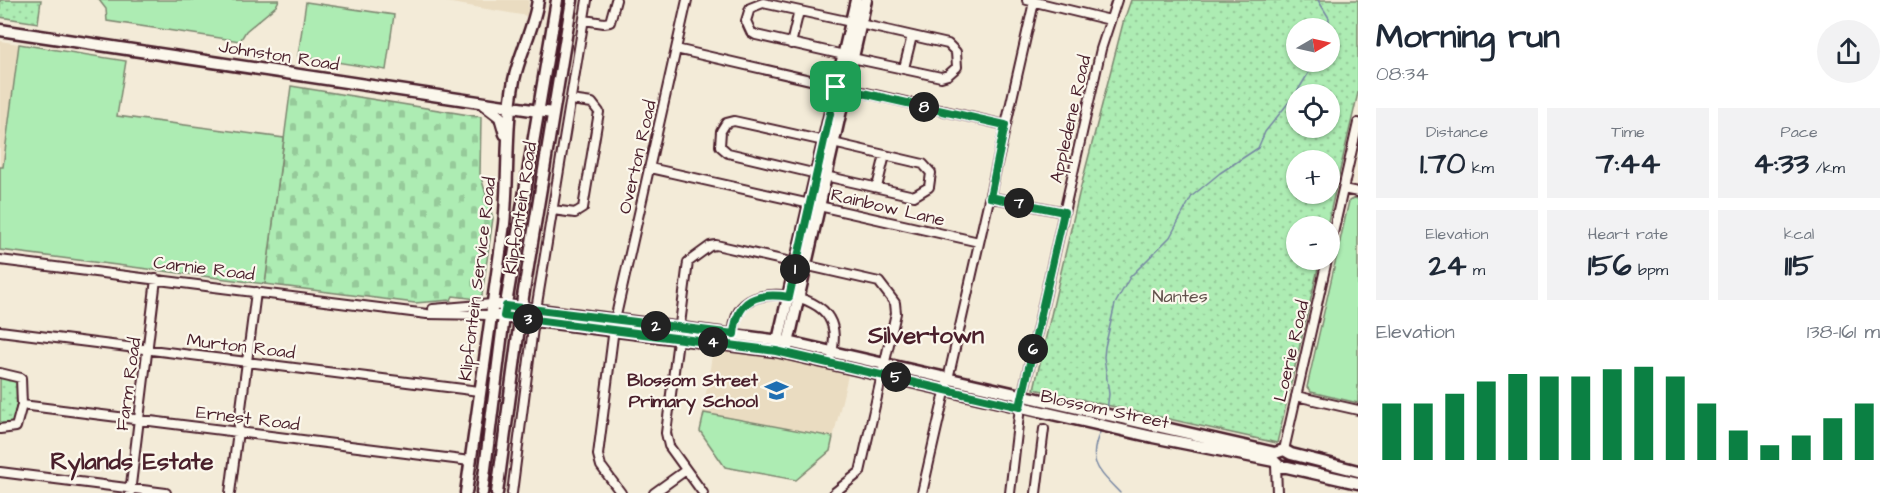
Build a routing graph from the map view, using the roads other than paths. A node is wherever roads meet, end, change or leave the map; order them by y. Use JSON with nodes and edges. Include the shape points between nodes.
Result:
{"nodes":[{"id":1,"x":538,"y":0,"type":"edge"},
{"id":2,"x":557,"y":0,"type":"edge"},
{"id":3,"x":572,"y":0,"type":"edge"},
{"id":4,"x":587,"y":0,"type":"edge"},
{"id":5,"x":616,"y":0,"type":"edge"},
{"id":6,"x":687,"y":0,"type":"edge"},
{"id":7,"x":856,"y":0,"type":"edge"},
{"id":8,"x":866,"y":0,"type":"edge"},
{"id":9,"x":1117,"y":0,"type":"edge"},
{"id":10,"x":1031,"y":1,"type":"edge"},
{"id":11,"x":799,"y":11,"type":"junction"},
{"id":12,"x":584,"y":20,"type":"junction"},
{"id":13,"x":1110,"y":20,"type":"junction"},
{"id":14,"x":855,"y":23,"type":"junction"},
{"id":15,"x":0,"y":30,"type":"edge"},
{"id":16,"x":912,"y":36,"type":"junction"},
{"id":17,"x":791,"y":44,"type":"junction"},
{"id":18,"x":676,"y":49,"type":"junction"},
{"id":19,"x":848,"y":56,"type":"junction"},
{"id":20,"x":904,"y":68,"type":"junction"},
{"id":21,"x":841,"y":88,"type":"junction"},
{"id":22,"x":571,"y":100,"type":"junction"},
{"id":23,"x":479,"y":101,"type":"junction"},
{"id":24,"x":510,"y":106,"type":"junction"},
{"id":25,"x":538,"y":110,"type":"junction"},
{"id":26,"x":552,"y":113,"type":"junction"},
{"id":27,"x":1358,"y":123,"type":"edge"},
{"id":28,"x":1005,"y":125,"type":"junction"},
{"id":29,"x":1357,"y":135,"type":"edge"},
{"id":30,"x":506,"y":137,"type":"junction"},
{"id":31,"x":828,"y":142,"type":"junction"},
{"id":32,"x":885,"y":155,"type":"junction"},
{"id":33,"x":650,"y":168,"type":"junction"},
{"id":34,"x":821,"y":175,"type":"junction"},
{"id":35,"x":877,"y":187,"type":"junction"},
{"id":36,"x":1343,"y":189,"type":"junction"},
{"id":37,"x":1358,"y":192,"type":"edge"},
{"id":38,"x":990,"y":197,"type":"junction"},
{"id":39,"x":814,"y":206,"type":"junction"},
{"id":40,"x":553,"y":210,"type":"junction"},
{"id":41,"x":1064,"y":212,"type":"junction"},
{"id":42,"x":1337,"y":216,"type":"edge"},
{"id":43,"x":979,"y":242,"type":"junction"},
{"id":44,"x":0,"y":260,"type":"edge"},
{"id":45,"x":801,"y":264,"type":"junction"},
{"id":46,"x":1325,"y":270,"type":"edge"},
{"id":47,"x":156,"y":279,"type":"junction"},
{"id":48,"x":256,"y":292,"type":"junction"},
{"id":49,"x":793,"y":298,"type":"junction"},
{"id":50,"x":491,"y":309,"type":"junction"},
{"id":51,"x":505,"y":311,"type":"junction"},
{"id":52,"x":520,"y":313,"type":"junction"},
{"id":53,"x":536,"y":315,"type":"junction"},
{"id":54,"x":614,"y":326,"type":"junction"},
{"id":55,"x":0,"y":331,"type":"edge"},
{"id":56,"x":679,"y":334,"type":"junction"},
{"id":57,"x":733,"y":340,"type":"junction"},
{"id":58,"x":782,"y":346,"type":"junction"},
{"id":59,"x":148,"y":349,"type":"junction"},
{"id":60,"x":831,"y":357,"type":"junction"},
{"id":61,"x":247,"y":361,"type":"junction"},
{"id":62,"x":883,"y":369,"type":"junction"},
{"id":63,"x":0,"y":373,"type":"edge"},
{"id":64,"x":947,"y":384,"type":"junction"},
{"id":65,"x":479,"y":390,"type":"junction"},
{"id":66,"x":1296,"y":396,"type":"junction"},
{"id":67,"x":1021,"y":402,"type":"junction"},
{"id":68,"x":22,"y":405,"type":"junction"},
{"id":69,"x":1358,"y":410,"type":"edge"},
{"id":70,"x":138,"y":419,"type":"junction"},
{"id":71,"x":0,"y":429,"type":"edge"},
{"id":72,"x":1044,"y":429,"type":"dead end"},
{"id":73,"x":238,"y":432,"type":"junction"},
{"id":74,"x":1282,"y":460,"type":"junction"},
{"id":75,"x":470,"y":461,"type":"junction"},
{"id":76,"x":686,"y":470,"type":"junction"},
{"id":77,"x":1358,"y":471,"type":"edge"},
{"id":78,"x":0,"y":472,"type":"edge"},
{"id":79,"x":1358,"y":483,"type":"edge"},
{"id":80,"x":130,"y":491,"type":"edge"},
{"id":81,"x":166,"y":493,"type":"edge"},
{"id":82,"x":230,"y":493,"type":"edge"},
{"id":83,"x":466,"y":493,"type":"edge"},
{"id":84,"x":482,"y":493,"type":"edge"},
{"id":85,"x":496,"y":493,"type":"edge"},
{"id":86,"x":512,"y":493,"type":"edge"},
{"id":87,"x":621,"y":493,"type":"edge"},
{"id":88,"x":654,"y":493,"type":"edge"},
{"id":89,"x":703,"y":493,"type":"edge"},
{"id":90,"x":834,"y":493,"type":"edge"},
{"id":91,"x":922,"y":493,"type":"edge"},
{"id":92,"x":1010,"y":493,"type":"edge"},
{"id":93,"x":1036,"y":493,"type":"edge"},
{"id":94,"x":1277,"y":493,"type":"edge"}],
"edges":[{"from":1,"to":24,"type":"street","name":"Klipfontein Service Road"},
{"from":2,"to":25,"type":"street","name":"Klipfontein Road"},
{"from":3,"to":26,"type":"street","name":"Klipfontein Road"},
{"from":4,"to":12,"type":"street"},
{"from":5,"to":12,"type":"street","via":[[610,22]]},
{"from":6,"to":18,"type":"street","name":"Overton Road"},
{"from":7,"to":14,"type":"street"},
{"from":8,"to":14,"type":"street"},
{"from":9,"to":13,"type":"street","name":"Appledene Road"},
{"from":10,"to":13,"type":"street"},
{"from":10,"to":28,"type":"street"},
{"from":11,"to":14,"type":"street"},
{"from":11,"to":17,"type":"street"},
{"from":11,"to":17,"type":"street","via":[[763,3],[748,11],[746,21],[751,32]]},
{"from":12,"to":22,"type":"street"},
{"from":13,"to":41,"type":"street","name":"Appledene Road"},
{"from":14,"to":16,"type":"street"},
{"from":14,"to":19,"type":"street"},
{"from":15,"to":23,"type":"street","name":"Johnston Road"},
{"from":16,"to":20,"type":"street"},
{"from":16,"to":20,"type":"street","via":[[953,47],[957,67],[941,77]]},
{"from":17,"to":19,"type":"street"},
{"from":18,"to":21,"type":"street"},
{"from":18,"to":33,"type":"street","name":"Overton Road"},
{"from":19,"to":20,"type":"street"},
{"from":19,"to":21,"type":"street"},
{"from":21,"to":28,"type":"street"},
{"from":21,"to":31,"type":"street"},
{"from":22,"to":40,"type":"street"},
{"from":22,"to":40,"type":"street","via":[[597,106],[597,123],[583,208],[575,213]]},
{"from":23,"to":24,"type":"street","name":"Johnston Road"},
{"from":23,"to":30,"type":"street","via":[[500,117]]},
{"from":24,"to":25,"type":"street","name":"Johnston Road"},
{"from":24,"to":30,"type":"street","name":"Klipfontein Service Road"},
{"from":25,"to":26,"type":"street","name":"Johnston Road"},
{"from":25,"to":51,"type":"street","name":"Klipfontein Road"},
{"from":26,"to":52,"type":"street","name":"Klipfontein Road"},
{"from":27,"to":29,"type":"street"},
{"from":28,"to":38,"type":"street"},
{"from":29,"to":36,"type":"street"},
{"from":30,"to":50,"type":"street","name":"Klipfontein Service Road","via":[[508,182]]},
{"from":31,"to":32,"type":"street"},
{"from":31,"to":34,"type":"street"},
{"from":31,"to":34,"type":"street","via":[[734,121],[726,123],[721,131],[720,146],[728,153]]},
{"from":32,"to":35,"type":"street"},
{"from":32,"to":35,"type":"street","via":[[927,166],[929,187],[914,196]]},
{"from":33,"to":39,"type":"street","name":"Rainbow Lane"},
{"from":33,"to":54,"type":"street","name":"Overton Road"},
{"from":34,"to":35,"type":"street"},
{"from":34,"to":39,"type":"street"},
{"from":36,"to":37,"type":"street"},
{"from":36,"to":42,"type":"street"},
{"from":38,"to":41,"type":"street"},
{"from":38,"to":43,"type":"street"},
{"from":39,"to":43,"type":"street","name":"Rainbow Lane"},
{"from":39,"to":45,"type":"street"},
{"from":40,"to":53,"type":"street"},
{"from":41,"to":67,"type":"street","name":"Appledene Road"},
{"from":43,"to":64,"type":"street"},
{"from":44,"to":47,"type":"street","name":"Carnie Road"},
{"from":45,"to":49,"type":"street"},
{"from":45,"to":56,"type":"street","via":[[710,246],[688,262]]},
{"from":45,"to":62,"type":"street","via":[[884,285],[897,308]]},
{"from":46,"to":66,"type":"street","name":"Loerie Road"},
{"from":47,"to":48,"type":"street","name":"Carnie Road"},
{"from":47,"to":59,"type":"street","name":"Farm Road"},
{"from":48,"to":50,"type":"street","name":"Carnie Road","via":[[404,310]]},
{"from":48,"to":61,"type":"street"},
{"from":49,"to":57,"type":"street","via":[[761,295],[747,303],[736,316]]},
{"from":49,"to":58,"type":"street"},
{"from":49,"to":60,"type":"street","via":[[819,306],[831,320]]},
{"from":50,"to":51,"type":"street","name":"Carnie Road"},
{"from":50,"to":65,"type":"street","name":"Klipfontein Service Road"},
{"from":51,"to":52,"type":"street","name":"Blossom Street"},
{"from":51,"to":84,"type":"street","name":"Klipfontein Road"},
{"from":52,"to":53,"type":"street","name":"Blossom Street"},
{"from":52,"to":85,"type":"street","name":"Klipfontein Road"},
{"from":53,"to":54,"type":"street","name":"Blossom Street"},
{"from":53,"to":86,"type":"street"},
{"from":54,"to":56,"type":"street","name":"Blossom Street"},
{"from":54,"to":87,"type":"street","name":"Overton Road","via":[[598,455],[601,466]]},
{"from":55,"to":59,"type":"street","name":"Murton Road"},
{"from":56,"to":57,"type":"street","name":"Blossom Street"},
{"from":56,"to":76,"type":"street","via":[[667,440]]},
{"from":57,"to":58,"type":"street","name":"Blossom Street"},
{"from":58,"to":60,"type":"street","name":"Blossom Street"},
{"from":59,"to":61,"type":"street","name":"Murton Road"},
{"from":59,"to":70,"type":"street","name":"Farm Road"},
{"from":60,"to":62,"type":"street","name":"Blossom Street"},
{"from":61,"to":65,"type":"street","name":"Murton Road"},
{"from":61,"to":73,"type":"street"},
{"from":62,"to":64,"type":"street","name":"Blossom Street"},
{"from":62,"to":90,"type":"street","via":[[860,472]]},
{"from":63,"to":68,"type":"street","via":[[21,378]]},
{"from":64,"to":67,"type":"street","name":"Blossom Street"},
{"from":64,"to":91,"type":"street"},
{"from":65,"to":75,"type":"street","name":"Klipfontein Service Road"},
{"from":66,"to":69,"type":"street"},
{"from":66,"to":74,"type":"street","name":"Loerie Road"},
{"from":67,"to":74,"type":"street","name":"Blossom Street"},
{"from":67,"to":92,"type":"street","name":"Appledene Road"},
{"from":68,"to":70,"type":"street","name":"Ernest Road"},
{"from":68,"to":71,"type":"street","via":[[16,427]]},
{"from":70,"to":73,"type":"street","name":"Ernest Road"},
{"from":70,"to":80,"type":"street","name":"Farm Road"},
{"from":72,"to":93,"type":"street"},
{"from":73,"to":75,"type":"street","name":"Ernest Road"},
{"from":73,"to":82,"type":"street"},
{"from":74,"to":77,"type":"street","name":"Blossom Street"},
{"from":74,"to":79,"type":"street","name":"Blossom Street"},
{"from":74,"to":94,"type":"street","name":"Loerie Road"},
{"from":75,"to":83,"type":"street","name":"Klipfontein Service Road"},
{"from":76,"to":88,"type":"street"},
{"from":76,"to":89,"type":"street"},
{"from":78,"to":80,"type":"street"},
{"from":80,"to":81,"type":"street"}]}
